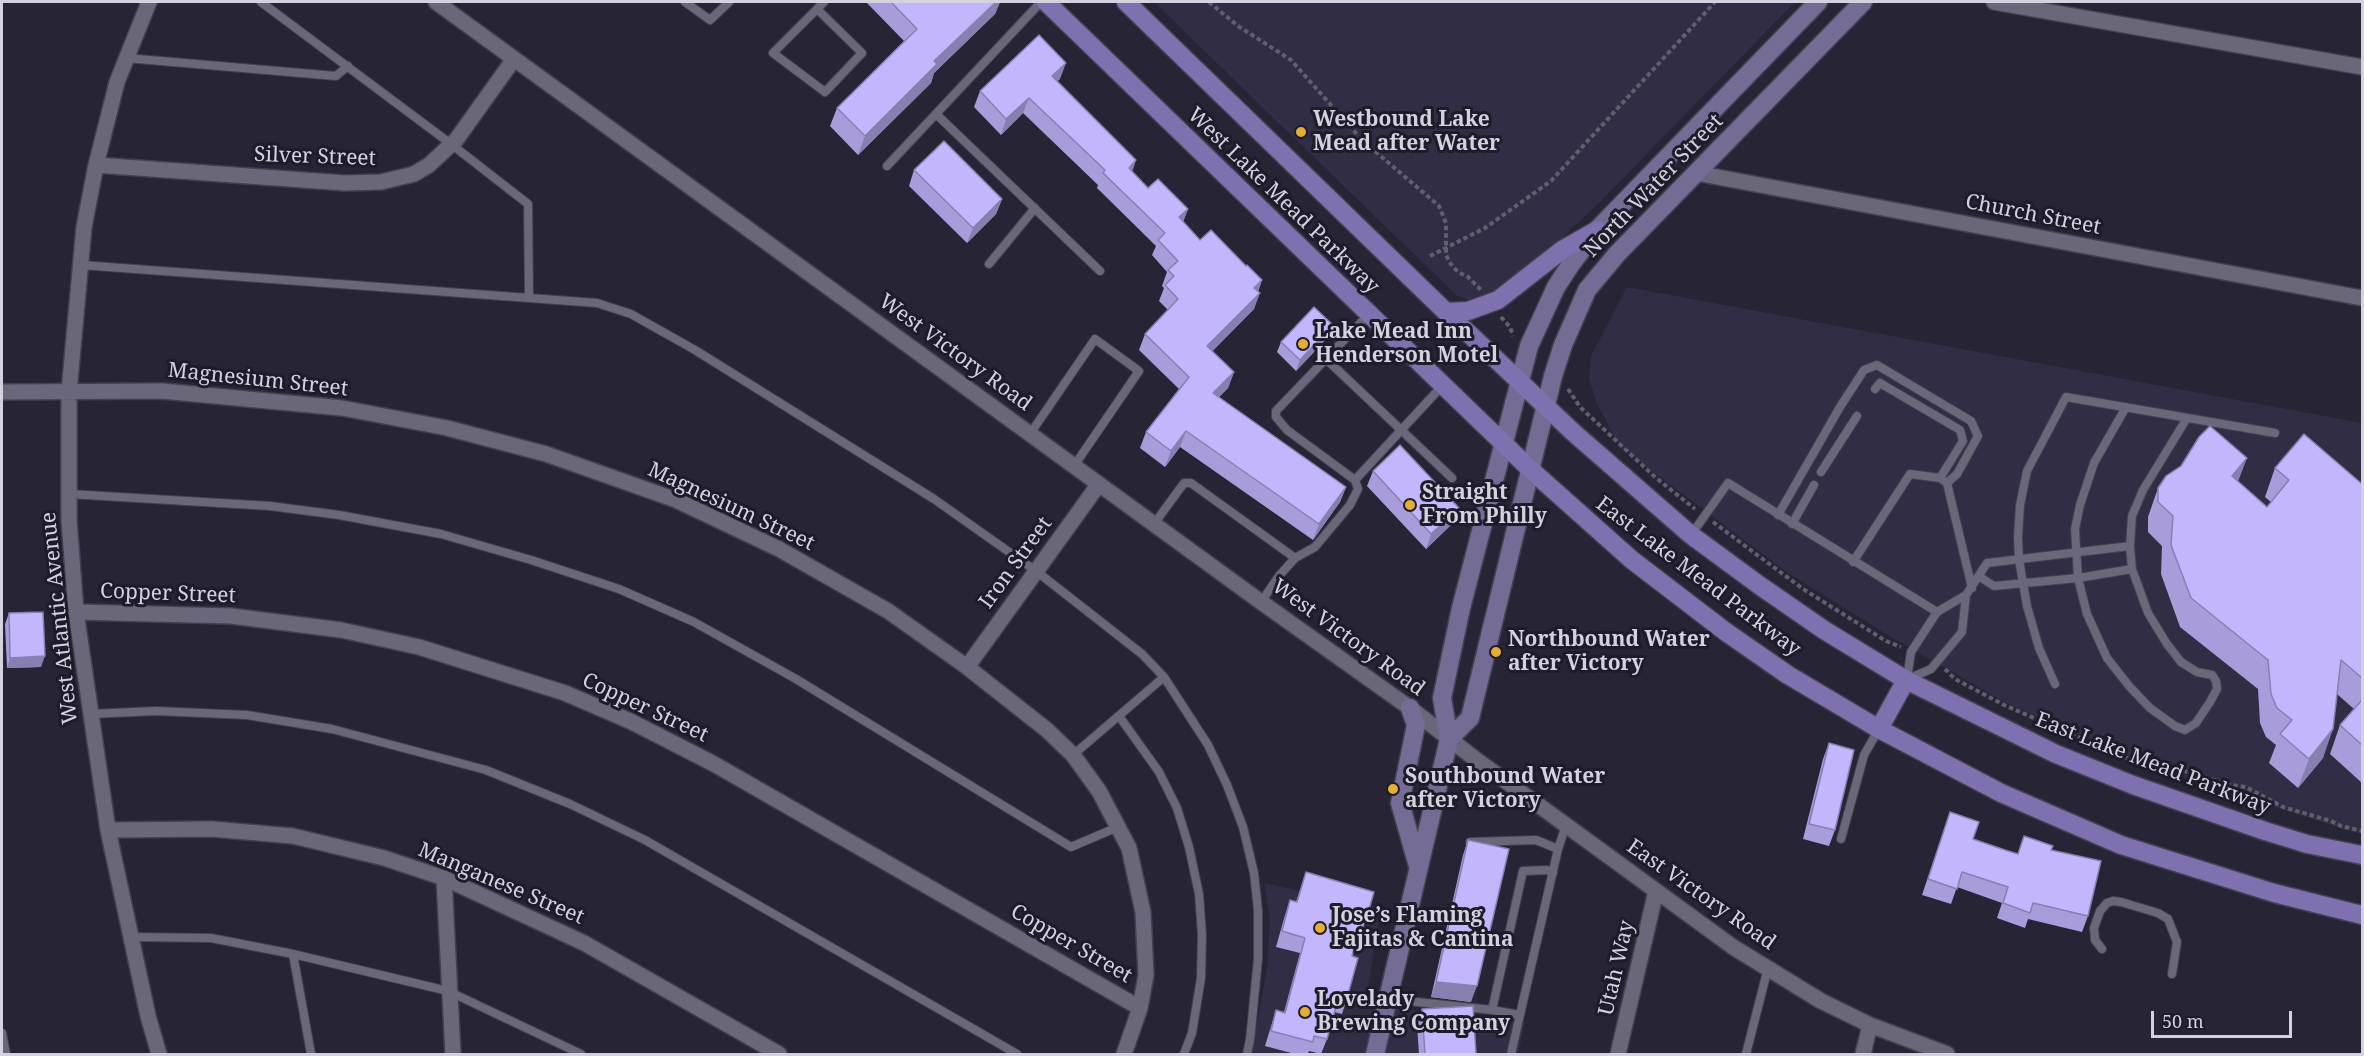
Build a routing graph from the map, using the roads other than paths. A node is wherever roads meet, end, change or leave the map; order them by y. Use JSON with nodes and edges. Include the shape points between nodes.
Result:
{"nodes":[{"id":1,"x":149,"y":2,"type":"edge"},
{"id":2,"x":261,"y":2,"type":"edge"},
{"id":3,"x":436,"y":2,"type":"edge"},
{"id":4,"x":685,"y":2,"type":"edge"},
{"id":5,"x":729,"y":2,"type":"edge"},
{"id":6,"x":824,"y":2,"type":"edge"},
{"id":7,"x":1041,"y":2,"type":"edge"},
{"id":8,"x":1046,"y":2,"type":"edge"},
{"id":9,"x":1126,"y":2,"type":"edge"},
{"id":10,"x":1818,"y":2,"type":"edge"},
{"id":11,"x":1863,"y":2,"type":"edge"},
{"id":12,"x":1994,"y":2,"type":"edge"},
{"id":13,"x":817,"y":9,"type":"junction"},
{"id":14,"x":126,"y":58,"type":"junction"},
{"id":15,"x":514,"y":59,"type":"junction"},
{"id":16,"x":348,"y":66,"type":"junction"},
{"id":17,"x":2362,"y":67,"type":"edge"},
{"id":18,"x":936,"y":114,"type":"junction"},
{"id":19,"x":452,"y":144,"type":"junction"},
{"id":20,"x":96,"y":165,"type":"junction"},
{"id":21,"x":887,"y":166,"type":"dead end"},
{"id":22,"x":1696,"y":173,"type":"junction"},
{"id":23,"x":1035,"y":208,"type":"junction"},
{"id":24,"x":1597,"y":230,"type":"junction"},
{"id":25,"x":989,"y":264,"type":"dead end"},
{"id":26,"x":81,"y":265,"type":"junction"},
{"id":27,"x":1100,"y":271,"type":"dead end"},
{"id":28,"x":529,"y":297,"type":"junction"},
{"id":29,"x":2362,"y":298,"type":"edge"},
{"id":30,"x":1446,"y":312,"type":"junction"},
{"id":31,"x":1368,"y":315,"type":"junction"},
{"id":32,"x":1326,"y":359,"type":"junction"},
{"id":33,"x":1518,"y":381,"type":"junction"},
{"id":34,"x":1442,"y":386,"type":"junction"},
{"id":35,"x":1875,"y":389,"type":"dead end"},
{"id":36,"x":2,"y":392,"type":"edge"},
{"id":37,"x":69,"y":392,"type":"junction"},
{"id":38,"x":1532,"y":394,"type":"joint"},
{"id":39,"x":1546,"y":406,"type":"junction"},
{"id":40,"x":2126,"y":407,"type":"junction"},
{"id":41,"x":1857,"y":416,"type":"dead end"},
{"id":42,"x":2187,"y":418,"type":"junction"},
{"id":43,"x":1402,"y":429,"type":"junction"},
{"id":44,"x":2275,"y":433,"type":"dead end"},
{"id":45,"x":1030,"y":434,"type":"junction"},
{"id":46,"x":1502,"y":443,"type":"junction"},
{"id":47,"x":1517,"y":457,"type":"joint"},
{"id":48,"x":1074,"y":466,"type":"junction"},
{"id":49,"x":1531,"y":470,"type":"junction"},
{"id":50,"x":1821,"y":472,"type":"dead end"},
{"id":51,"x":1452,"y":478,"type":"dead end"},
{"id":52,"x":1355,"y":480,"type":"junction"},
{"id":53,"x":1943,"y":481,"type":"junction"},
{"id":54,"x":1099,"y":484,"type":"junction"},
{"id":55,"x":1814,"y":485,"type":"dead end"},
{"id":56,"x":69,"y":494,"type":"junction"},
{"id":57,"x":1778,"y":515,"type":"junction"},
{"id":58,"x":1155,"y":524,"type":"junction"},
{"id":59,"x":1792,"y":524,"type":"junction"},
{"id":60,"x":1691,"y":535,"type":"junction"},
{"id":61,"x":2130,"y":546,"type":"junction"},
{"id":62,"x":2075,"y":553,"type":"junction"},
{"id":63,"x":1295,"y":558,"type":"junction"},
{"id":64,"x":2019,"y":560,"type":"junction"},
{"id":65,"x":1853,"y":562,"type":"junction"},
{"id":66,"x":2132,"y":569,"type":"junction"},
{"id":67,"x":1036,"y":571,"type":"junction"},
{"id":68,"x":1980,"y":577,"type":"junction"},
{"id":69,"x":2078,"y":578,"type":"junction"},
{"id":70,"x":2022,"y":583,"type":"junction"},
{"id":71,"x":1972,"y":588,"type":"junction"},
{"id":72,"x":1966,"y":595,"type":"junction"},
{"id":73,"x":1261,"y":602,"type":"junction"},
{"id":74,"x":76,"y":612,"type":"junction"},
{"id":75,"x":1937,"y":612,"type":"junction"},
{"id":76,"x":967,"y":667,"type":"junction"},
{"id":77,"x":1164,"y":677,"type":"junction"},
{"id":78,"x":1906,"y":680,"type":"junction"},
{"id":79,"x":2055,"y":684,"type":"dead end"},
{"id":80,"x":1410,"y":708,"type":"junction"},
{"id":81,"x":91,"y":714,"type":"junction"},
{"id":82,"x":1119,"y":716,"type":"junction"},
{"id":83,"x":1879,"y":729,"type":"junction"},
{"id":84,"x":1449,"y":739,"type":"junction"},
{"id":85,"x":1073,"y":755,"type":"junction"},
{"id":86,"x":1566,"y":825,"type":"junction"},
{"id":87,"x":1118,"y":827,"type":"junction"},
{"id":88,"x":108,"y":830,"type":"junction"},
{"id":89,"x":1841,"y":839,"type":"dead end"},
{"id":90,"x":1470,"y":842,"type":"edge"},
{"id":91,"x":1558,"y":849,"type":"junction"},
{"id":92,"x":2362,"y":855,"type":"edge"},
{"id":93,"x":1419,"y":867,"type":"junction"},
{"id":94,"x":1553,"y":873,"type":"junction"},
{"id":95,"x":444,"y":878,"type":"junction"},
{"id":96,"x":1656,"y":891,"type":"junction"},
{"id":97,"x":2362,"y":915,"type":"edge"},
{"id":98,"x":131,"y":937,"type":"junction"},
{"id":99,"x":2102,"y":949,"type":"dead end"},
{"id":100,"x":293,"y":954,"type":"junction"},
{"id":101,"x":1768,"y":968,"type":"junction"},
{"id":102,"x":2172,"y":974,"type":"dead end"},
{"id":103,"x":448,"y":991,"type":"junction"},
{"id":104,"x":1388,"y":999,"type":"junction"},
{"id":105,"x":1140,"y":1008,"type":"junction"},
{"id":106,"x":1492,"y":1010,"type":"junction"},
{"id":107,"x":1520,"y":1015,"type":"junction"},
{"id":108,"x":1870,"y":1025,"type":"junction"},
{"id":109,"x":2,"y":1033,"type":"edge"},
{"id":110,"x":6,"y":1054,"type":"edge"},
{"id":111,"x":159,"y":1054,"type":"edge"},
{"id":112,"x":311,"y":1054,"type":"edge"},
{"id":113,"x":453,"y":1054,"type":"edge"},
{"id":114,"x":581,"y":1054,"type":"edge"},
{"id":115,"x":779,"y":1054,"type":"edge"},
{"id":116,"x":1017,"y":1054,"type":"edge"},
{"id":117,"x":1124,"y":1054,"type":"edge"},
{"id":118,"x":1184,"y":1054,"type":"edge"},
{"id":119,"x":1247,"y":1054,"type":"edge"},
{"id":120,"x":1375,"y":1054,"type":"edge"},
{"id":121,"x":1511,"y":1054,"type":"edge"},
{"id":122,"x":1618,"y":1054,"type":"edge"},
{"id":123,"x":1746,"y":1054,"type":"edge"},
{"id":124,"x":1863,"y":1054,"type":"edge"},
{"id":125,"x":1947,"y":1054,"type":"edge"}],
"edges":[{"from":1,"to":14,"type":"street","name":"West Atlantic Avenue"},
{"from":2,"to":16,"type":"lane"},
{"from":3,"to":15,"type":"street","name":"West Victory Road"},
{"from":4,"to":5,"type":"lane","via":[[710,20]]},
{"from":6,"to":13,"type":"lane"},
{"from":7,"to":18,"type":"lane"},
{"from":8,"to":31,"type":"main road","name":"West Lake Mead Parkway"},
{"from":9,"to":30,"type":"main road","name":"West Lake Mead Parkway"},
{"from":10,"to":24,"type":"main road","name":"North Water Street"},
{"from":11,"to":22,"type":"main road","name":"North Water Street"},
{"from":12,"to":17,"type":"street"},
{"from":13,"to":13,"type":"lane","via":[[773,53],[825,92],[862,53]]},
{"from":14,"to":16,"type":"lane","via":[[336,76]]},
{"from":14,"to":20,"type":"street","name":"West Atlantic Avenue"},
{"from":15,"to":19,"type":"street","name":"Silver Street"},
{"from":15,"to":45,"type":"street","name":"West Victory Road"},
{"from":16,"to":19,"type":"lane"},
{"from":18,"to":21,"type":"lane"},
{"from":18,"to":23,"type":"lane"},
{"from":19,"to":20,"type":"street","name":"Silver Street","via":[[414,174],[381,182],[345,183]]},
{"from":19,"to":28,"type":"lane","via":[[528,204]]},
{"from":20,"to":26,"type":"street","name":"West Atlantic Avenue"},
{"from":22,"to":29,"type":"street","name":"Church Street"},
{"from":22,"to":39,"type":"main road","name":"North Water Street","via":[[1587,290],[1563,345]]},
{"from":23,"to":25,"type":"lane"},
{"from":23,"to":27,"type":"lane"},
{"from":24,"to":30,"type":"main road","via":[[1562,250],[1498,300],[1468,311]]},
{"from":24,"to":33,"type":"main road","name":"North Water Street","via":[[1556,287]]},
{"from":26,"to":28,"type":"lane"},
{"from":26,"to":37,"type":"street","name":"West Atlantic Avenue"},
{"from":28,"to":67,"type":"lane","via":[[597,303],[631,314],[924,493]]},
{"from":30,"to":33,"type":"main road","name":"West Lake Mead Parkway"},
{"from":31,"to":32,"type":"lane"},
{"from":31,"to":34,"type":"main road","name":"West Lake Mead Parkway"},
{"from":32,"to":43,"type":"lane"},
{"from":32,"to":52,"type":"lane","via":[[1276,411],[1276,417],[1287,430]]},
{"from":33,"to":38,"type":"main road","name":"West Lake Mead Parkway"},
{"from":33,"to":46,"type":"main road","name":"North Water Street"},
{"from":34,"to":43,"type":"lane"},
{"from":34,"to":46,"type":"main road","name":"West Lake Mead Parkway"},
{"from":35,"to":53,"type":"lane","via":[[1880,383],[1960,430],[1963,441]]},
{"from":36,"to":37,"type":"street","name":"Magnesium Street"},
{"from":37,"to":56,"type":"street","name":"West Atlantic Avenue"},
{"from":37,"to":76,"type":"street","name":"Magnesium Street","via":[[162,391],[342,408],[447,428],[546,454],[676,500],[779,549],[888,611]]},
{"from":38,"to":39,"type":"main road","name":"East Lake Mead Parkway"},
{"from":39,"to":49,"type":"main road","name":"North Water Street"},
{"from":39,"to":60,"type":"main road","name":"East Lake Mead Parkway"},
{"from":40,"to":42,"type":"lane"},
{"from":40,"to":62,"type":"lane","via":[[2102,446],[2087,481],[2075,529]]},
{"from":40,"to":64,"type":"lane","via":[[2067,397],[2028,471],[2020,504]]},
{"from":41,"to":50,"type":"lane"},
{"from":42,"to":44,"type":"lane"},
{"from":42,"to":61,"type":"lane","via":[[2143,490],[2132,516]]},
{"from":43,"to":51,"type":"lane"},
{"from":43,"to":52,"type":"lane"},
{"from":45,"to":48,"type":"street","name":"West Victory Road"},
{"from":45,"to":48,"type":"lane","via":[[1095,339],[1139,370]]},
{"from":46,"to":47,"type":"main road","name":"West Lake Mead Parkway"},
{"from":46,"to":84,"type":"main road","name":"North Water Street","via":[[1442,698]]},
{"from":47,"to":49,"type":"main road","name":"East Lake Mead Parkway"},
{"from":48,"to":54,"type":"street","name":"West Victory Road"},
{"from":49,"to":83,"type":"main road","name":"East Lake Mead Parkway","via":[[1632,560],[1726,632],[1788,675]]},
{"from":49,"to":84,"type":"main road","name":"North Water Street","via":[[1470,718]]},
{"from":52,"to":63,"type":"lane","via":[[1358,489],[1350,505],[1315,547]]},
{"from":53,"to":57,"type":"lane","via":[[1957,474],[1978,436],[1971,421],[1877,365],[1864,370],[1858,379]]},
{"from":53,"to":65,"type":"lane","via":[[1910,474]]},
{"from":53,"to":71,"type":"lane"},
{"from":54,"to":58,"type":"street","name":"West Victory Road"},
{"from":54,"to":67,"type":"street","name":"Iron Street"},
{"from":55,"to":59,"type":"lane"},
{"from":56,"to":74,"type":"street","name":"West Atlantic Avenue"},
{"from":56,"to":87,"type":"lane","via":[[270,506],[339,515],[441,534],[531,560],[619,589],[694,622],[796,679],[1071,847]]},
{"from":57,"to":59,"type":"lane"},
{"from":57,"to":60,"type":"lane","via":[[1728,483]]},
{"from":58,"to":63,"type":"lane","via":[[1184,483],[1191,483]]},
{"from":58,"to":73,"type":"street","name":"West Victory Road"},
{"from":59,"to":65,"type":"lane"},
{"from":60,"to":78,"type":"main road","name":"East Lake Mead Parkway","via":[[1824,630]]},
{"from":61,"to":62,"type":"lane"},
{"from":61,"to":66,"type":"lane"},
{"from":62,"to":64,"type":"lane"},
{"from":62,"to":69,"type":"lane"},
{"from":63,"to":73,"type":"lane"},
{"from":64,"to":68,"type":"lane","via":[[1987,563]]},
{"from":64,"to":70,"type":"lane"},
{"from":65,"to":75,"type":"lane"},
{"from":66,"to":69,"type":"lane"},
{"from":66,"to":69,"type":"lane","via":[[2148,613],[2167,644],[2181,662],[2197,672],[2212,675],[2216,681],[2217,689],[2210,702],[2196,723],[2185,730],[2150,708],[2107,658],[2087,614]]},
{"from":67,"to":76,"type":"street","name":"Iron Street"},
{"from":67,"to":77,"type":"lane","via":[[1142,654]]},
{"from":68,"to":70,"type":"lane","via":[[1994,585]]},
{"from":68,"to":71,"type":"lane"},
{"from":69,"to":70,"type":"lane"},
{"from":70,"to":79,"type":"lane","via":[[2036,639]]},
{"from":71,"to":72,"type":"lane"},
{"from":72,"to":75,"type":"lane"},
{"from":72,"to":78,"type":"lane","via":[[1962,632],[1931,669]]},
{"from":73,"to":80,"type":"street","name":"West Victory Road"},
{"from":74,"to":81,"type":"street","name":"West Atlantic Avenue"},
{"from":74,"to":105,"type":"street","name":"Copper Street","via":[[231,616],[341,630],[419,647],[565,693],[714,764]]},
{"from":75,"to":78,"type":"lane","via":[[1911,652]]},
{"from":76,"to":85,"type":"street","name":"Magnesium Street"},
{"from":77,"to":82,"type":"lane"},
{"from":77,"to":119,"type":"lane","via":[[1208,745],[1227,785],[1254,873],[1257,959]]},
{"from":78,"to":83,"type":"main road"},
{"from":78,"to":92,"type":"main road","name":"East Lake Mead Parkway","via":[[2056,754],[2133,785],[2296,841]]},
{"from":80,"to":84,"type":"street","name":"West Victory Road"},
{"from":80,"to":93,"type":"main road","via":[[1416,725],[1400,802]]},
{"from":81,"to":88,"type":"street","name":"West Atlantic Avenue"},
{"from":81,"to":116,"type":"lane","via":[[156,711],[248,715],[332,729],[486,770],[645,840]]},
{"from":82,"to":85,"type":"lane"},
{"from":82,"to":118,"type":"lane","via":[[1159,772],[1177,808],[1190,848],[1202,935],[1201,978],[1192,1033]]},
{"from":83,"to":89,"type":"lane","via":[[1864,755]]},
{"from":83,"to":97,"type":"main road","name":"East Lake Mead Parkway","via":[[2001,793],[2121,845],[2274,893]]},
{"from":84,"to":86,"type":"street","name":"East Victory Road"},
{"from":84,"to":93,"type":"main road"},
{"from":85,"to":87,"type":"street","name":"Magnesium Street"},
{"from":86,"to":91,"type":"lane"},
{"from":86,"to":96,"type":"street","name":"East Victory Road"},
{"from":87,"to":105,"type":"street","name":"Magnesium Street","via":[[1128,848],[1143,912],[1146,975]]},
{"from":88,"to":95,"type":"street","name":"Manganese Street","via":[[212,829],[293,836],[384,858]]},
{"from":88,"to":98,"type":"street","name":"West Atlantic Avenue"},
{"from":90,"to":91,"type":"lane","via":[[1536,840]]},
{"from":91,"to":94,"type":"lane"},
{"from":93,"to":104,"type":"main road"},
{"from":94,"to":106,"type":"lane","via":[[1523,871]]},
{"from":94,"to":107,"type":"lane"},
{"from":95,"to":103,"type":"street"},
{"from":95,"to":115,"type":"street","name":"Manganese Street","via":[[584,943]]},
{"from":96,"to":101,"type":"street","name":"East Victory Road"},
{"from":96,"to":122,"type":"street","name":"Utah Way"},
{"from":98,"to":100,"type":"lane","via":[[211,938]]},
{"from":98,"to":111,"type":"street","name":"West Atlantic Avenue"},
{"from":99,"to":102,"type":"lane","via":[[2095,940],[2094,928],[2100,911],[2108,903],[2121,902],[2158,913],[2168,920],[2176,942]]},
{"from":100,"to":103,"type":"lane"},
{"from":100,"to":112,"type":"lane"},
{"from":101,"to":108,"type":"street","name":"East Victory Road"},
{"from":101,"to":123,"type":"lane"},
{"from":103,"to":113,"type":"street"},
{"from":103,"to":114,"type":"lane"},
{"from":104,"to":106,"type":"lane"},
{"from":104,"to":120,"type":"main road"},
{"from":105,"to":117,"type":"street","name":"Magnesium Street"},
{"from":106,"to":107,"type":"lane"},
{"from":107,"to":121,"type":"lane"},
{"from":108,"to":124,"type":"street"},
{"from":108,"to":125,"type":"street","name":"East Victory Road"},
{"from":109,"to":110,"type":"lane"}]}
